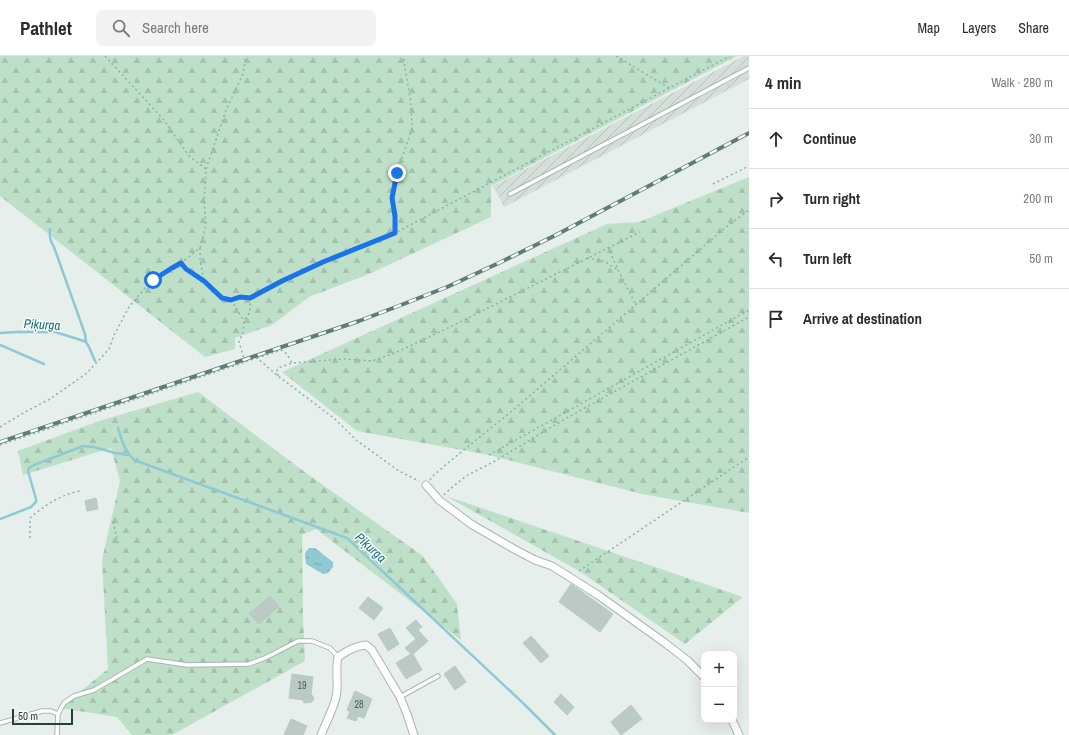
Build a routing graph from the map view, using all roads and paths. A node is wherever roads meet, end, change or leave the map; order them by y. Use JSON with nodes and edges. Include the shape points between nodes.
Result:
{"nodes":[{"id":1,"x":105,"y":56,"type":"edge"},
{"id":2,"x":246,"y":56,"type":"edge"},
{"id":3,"x":403,"y":56,"type":"edge"},
{"id":4,"x":616,"y":56,"type":"edge"},
{"id":5,"x":730,"y":56,"type":"edge"},
{"id":6,"x":749,"y":68,"type":"edge"},
{"id":7,"x":669,"y":88,"type":"junction"},
{"id":8,"x":749,"y":166,"type":"edge"},
{"id":9,"x":206,"y":169,"type":"junction"},
{"id":10,"x":713,"y":184,"type":"dead end"},
{"id":11,"x":510,"y":194,"type":"dead end"},
{"id":12,"x":749,"y":210,"type":"edge"},
{"id":13,"x":640,"y":232,"type":"dead end"},
{"id":14,"x":395,"y":233,"type":"junction"},
{"id":15,"x":608,"y":247,"type":"junction"},
{"id":16,"x":200,"y":248,"type":"junction"},
{"id":17,"x":587,"y":258,"type":"junction"},
{"id":18,"x":181,"y":263,"type":"junction"},
{"id":19,"x":618,"y":270,"type":"junction"},
{"id":20,"x":204,"y":281,"type":"junction"},
{"id":21,"x":250,"y":298,"type":"junction"},
{"id":22,"x":231,"y":300,"type":"junction"},
{"id":23,"x":636,"y":305,"type":"junction"},
{"id":24,"x":749,"y":310,"type":"edge"},
{"id":25,"x":749,"y":317,"type":"edge"},
{"id":26,"x":244,"y":321,"type":"junction"},
{"id":27,"x":257,"y":358,"type":"junction"},
{"id":28,"x":245,"y":362,"type":"junction"},
{"id":29,"x":292,"y":363,"type":"junction"},
{"id":30,"x":278,"y":376,"type":"junction"},
{"id":31,"x":0,"y":427,"type":"edge"},
{"id":32,"x":0,"y":445,"type":"edge"},
{"id":33,"x":489,"y":456,"type":"dead end"},
{"id":34,"x":749,"y":457,"type":"edge"},
{"id":35,"x":426,"y":485,"type":"junction"},
{"id":36,"x":80,"y":491,"type":"dead end"},
{"id":37,"x":439,"y":500,"type":"junction"},
{"id":38,"x":113,"y":522,"type":"dead end"},
{"id":39,"x":30,"y":538,"type":"dead end"},
{"id":40,"x":118,"y":543,"type":"dead end"},
{"id":41,"x":579,"y":571,"type":"dead end"},
{"id":42,"x":338,"y":657,"type":"junction"},
{"id":43,"x":701,"y":674,"type":"edge"},
{"id":44,"x":438,"y":676,"type":"dead end"},
{"id":45,"x":400,"y":697,"type":"junction"},
{"id":46,"x":58,"y":714,"type":"junction"},
{"id":47,"x":0,"y":722,"type":"edge"},
{"id":48,"x":733,"y":723,"type":"edge"},
{"id":49,"x":57,"y":735,"type":"edge"},
{"id":50,"x":321,"y":735,"type":"edge"},
{"id":51,"x":414,"y":735,"type":"edge"},
{"id":52,"x":739,"y":735,"type":"edge"}],
"edges":[{"from":1,"to":9,"type":"path","via":[[164,120],[190,156]]},
{"from":2,"to":9,"type":"path","via":[[243,74],[226,110]]},
{"from":3,"to":14,"type":"path","via":[[411,103],[412,129],[397,173],[392,198]]},
{"from":4,"to":7,"type":"path"},
{"from":5,"to":7,"type":"path"},
{"from":6,"to":11,"type":"lane"},
{"from":7,"to":14,"type":"path"},
{"from":8,"to":10,"type":"path"},
{"from":9,"to":16,"type":"path","via":[[206,225]]},
{"from":12,"to":23,"type":"path"},
{"from":13,"to":15,"type":"path"},
{"from":14,"to":21,"type":"path","via":[[323,262]]},
{"from":15,"to":17,"type":"path"},
{"from":15,"to":19,"type":"path"},
{"from":16,"to":18,"type":"path"},
{"from":16,"to":20,"type":"path"},
{"from":17,"to":19,"type":"path","via":[[604,261]]},
{"from":17,"to":29,"type":"path","via":[[395,353],[372,361],[344,359]]},
{"from":18,"to":20,"type":"path"},
{"from":18,"to":31,"type":"path","via":[[153,280],[145,288],[129,307],[109,349],[86,373],[50,399]]},
{"from":19,"to":23,"type":"path"},
{"from":20,"to":22,"type":"path","via":[[222,298]]},
{"from":21,"to":22,"type":"path","via":[[240,297]]},
{"from":21,"to":26,"type":"path","via":[[250,312]]},
{"from":22,"to":26,"type":"path"},
{"from":23,"to":35,"type":"path","via":[[434,475]]},
{"from":24,"to":33,"type":"path"},
{"from":25,"to":37,"type":"path","via":[[466,476]]},
{"from":26,"to":28,"type":"path","via":[[239,342]]},
{"from":27,"to":28,"type":"path"},
{"from":27,"to":29,"type":"path","via":[[280,350],[287,354]]},
{"from":27,"to":30,"type":"path"},
{"from":28,"to":32,"type":"path"},
{"from":29,"to":30,"type":"path","via":[[278,368]]},
{"from":30,"to":35,"type":"path","via":[[330,415],[356,440]]},
{"from":34,"to":41,"type":"path"},
{"from":35,"to":37,"type":"street"},
{"from":36,"to":39,"type":"path","via":[[56,498],[30,518]]},
{"from":37,"to":43,"type":"street","via":[[472,524],[514,549],[552,566],[598,595],[671,647]]},
{"from":38,"to":40,"type":"path"},
{"from":42,"to":45,"type":"street","via":[[366,645],[372,650]]},
{"from":42,"to":46,"type":"lane","via":[[330,648],[312,640],[298,641],[249,664],[187,665],[147,659],[94,690],[74,696],[64,704]]},
{"from":42,"to":50,"type":"street","via":[[336,698]]},
{"from":44,"to":45,"type":"lane"},
{"from":45,"to":51,"type":"street"},
{"from":46,"to":47,"type":"lane","via":[[42,711]]},
{"from":46,"to":49,"type":"lane"},
{"from":48,"to":52,"type":"street"}]}
